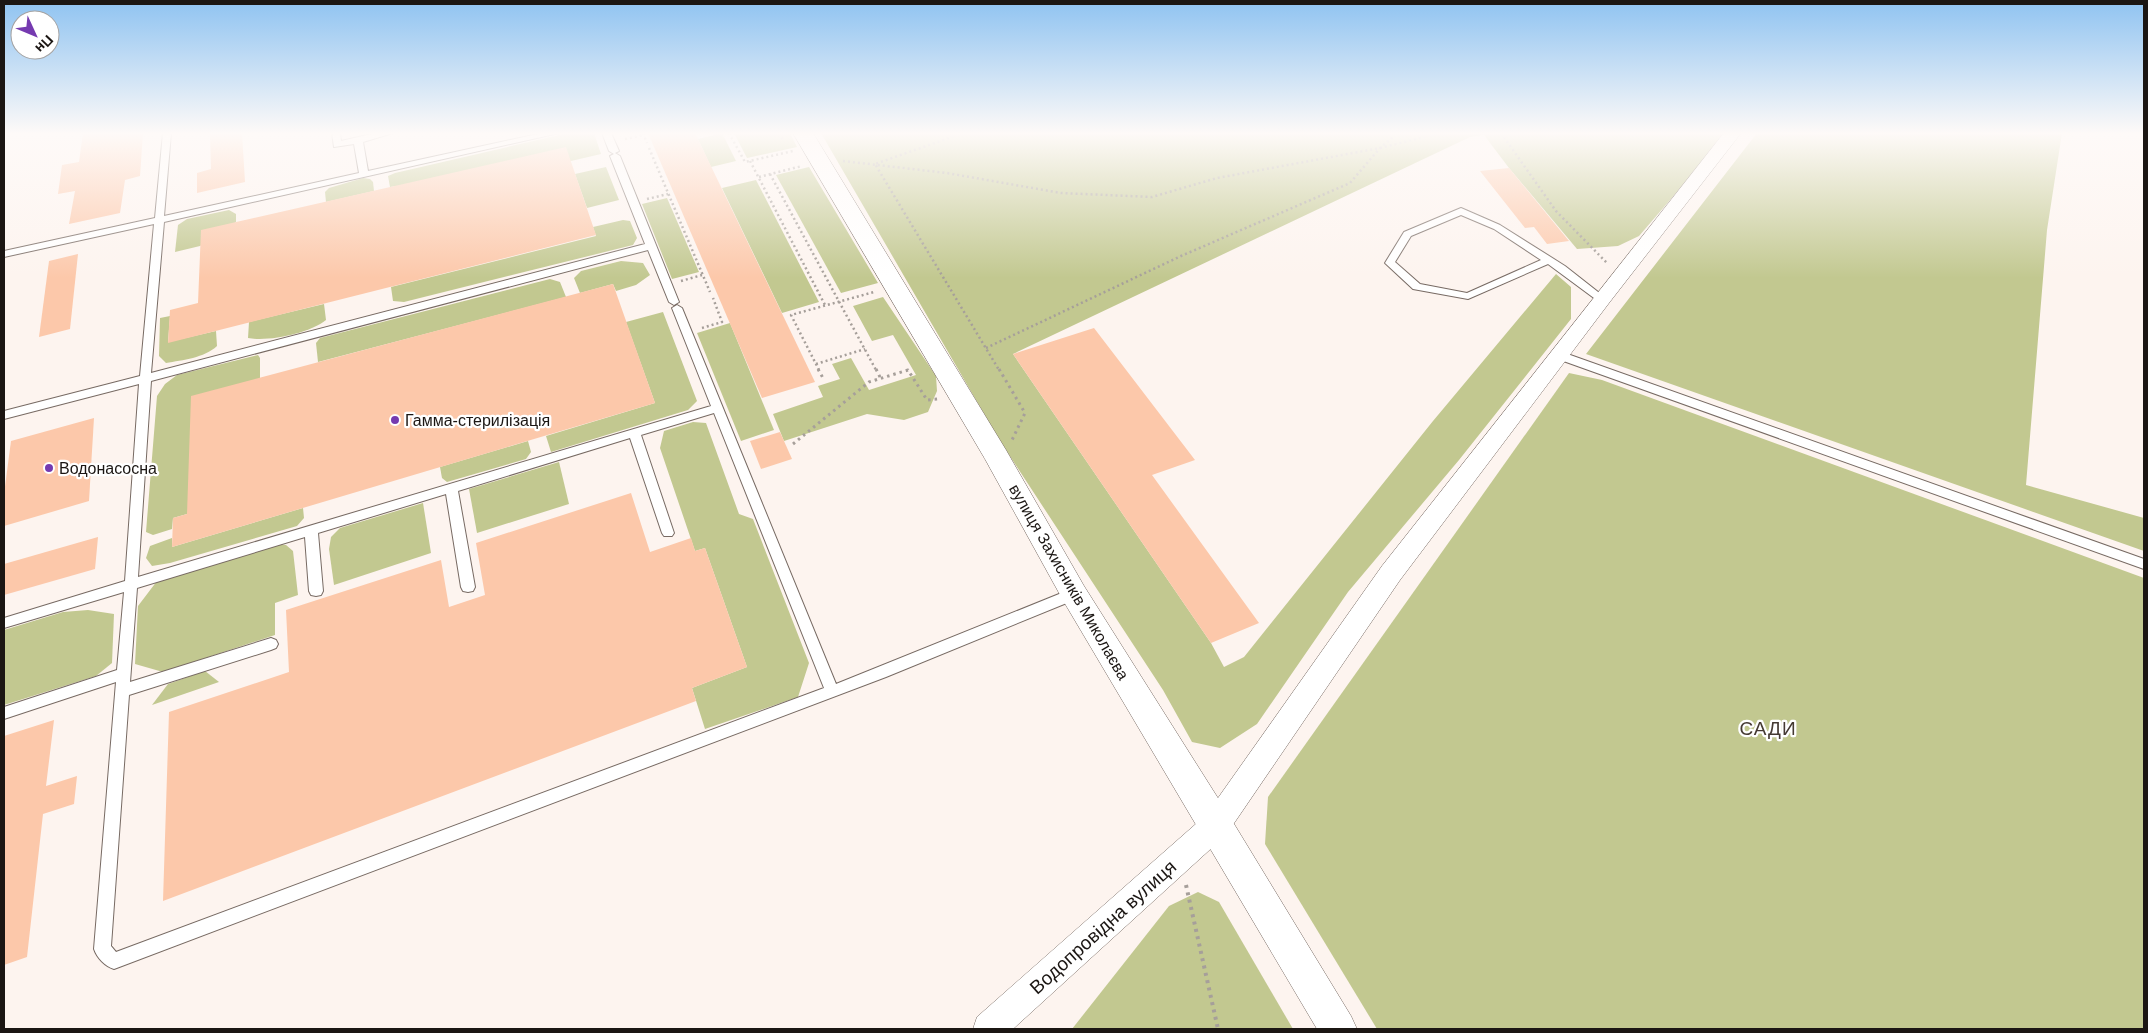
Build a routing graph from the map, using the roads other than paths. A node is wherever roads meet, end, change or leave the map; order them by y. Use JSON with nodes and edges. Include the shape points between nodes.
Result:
{"nodes":[{"id":1,"x":163,"y":181,"type":"edge"},
{"id":2,"x":336,"y":181,"type":"edge"},
{"id":3,"x":626,"y":181,"type":"edge"},
{"id":4,"x":832,"y":181,"type":"edge"},
{"id":5,"x":1696,"y":181,"type":"edge"},
{"id":6,"x":160,"y":220,"type":"junction"},
{"id":7,"x":651,"y":246,"type":"junction"},
{"id":8,"x":4,"y":254,"type":"edge"},
{"id":9,"x":1548,"y":260,"type":"junction"},
{"id":10,"x":1602,"y":299,"type":"junction"},
{"id":11,"x":1559,"y":355,"type":"junction"},
{"id":12,"x":144,"y":379,"type":"junction"},
{"id":13,"x":717,"y":408,"type":"junction"},
{"id":14,"x":4,"y":415,"type":"edge"},
{"id":15,"x":634,"y":432,"type":"junction"},
{"id":16,"x":451,"y":487,"type":"junction"},
{"id":17,"x":311,"y":530,"type":"junction"},
{"id":18,"x":668,"y":533,"type":"dead end"},
{"id":19,"x":2144,"y":564,"type":"edge"},
{"id":20,"x":131,"y":583,"type":"junction"},
{"id":21,"x":468,"y":587,"type":"dead end"},
{"id":22,"x":316,"y":591,"type":"dead end"},
{"id":23,"x":1074,"y":594,"type":"junction"},
{"id":24,"x":4,"y":623,"type":"edge"},
{"id":25,"x":271,"y":644,"type":"dead end"},
{"id":26,"x":124,"y":674,"type":"junction"},
{"id":27,"x":832,"y":691,"type":"junction"},
{"id":28,"x":122,"y":692,"type":"junction"},
{"id":29,"x":4,"y":713,"type":"edge"},
{"id":30,"x":1216,"y":825,"type":"junction"},
{"id":31,"x":989,"y":1029,"type":"edge"},
{"id":32,"x":1338,"y":1029,"type":"edge"}],
"edges":[{"from":1,"to":6,"type":"lane"},
{"from":2,"to":6,"type":"lane"},
{"from":3,"to":7,"type":"lane"},
{"from":4,"to":23,"type":"street","name":"вулиця Захисників Миколаєва"},
{"from":5,"to":10,"type":"street","name":"Водопровідна вулиця"},
{"from":6,"to":8,"type":"lane"},
{"from":6,"to":12,"type":"lane"},
{"from":7,"to":12,"type":"lane"},
{"from":7,"to":13,"type":"lane"},
{"from":9,"to":9,"type":"lane","via":[[1497,227],[1462,211],[1407,234],[1390,263],[1417,287],[1468,296]]},
{"from":9,"to":10,"type":"lane"},
{"from":10,"to":11,"type":"street","name":"Водопровідна вулиця"},
{"from":11,"to":19,"type":"lane"},
{"from":11,"to":30,"type":"street","name":"Водопровідна вулиця","via":[[1391,573]]},
{"from":12,"to":14,"type":"lane"},
{"from":12,"to":20,"type":"lane"},
{"from":13,"to":15,"type":"lane"},
{"from":13,"to":27,"type":"lane"},
{"from":15,"to":16,"type":"lane"},
{"from":15,"to":18,"type":"lane"},
{"from":16,"to":17,"type":"lane"},
{"from":16,"to":21,"type":"lane"},
{"from":17,"to":20,"type":"lane"},
{"from":17,"to":22,"type":"lane"},
{"from":20,"to":24,"type":"lane"},
{"from":20,"to":26,"type":"lane"},
{"from":23,"to":27,"type":"lane"},
{"from":23,"to":30,"type":"street","name":"вулиця Захисників Миколаєва"},
{"from":25,"to":28,"type":"lane"},
{"from":26,"to":28,"type":"lane"},
{"from":26,"to":29,"type":"lane"},
{"from":27,"to":28,"type":"lane","via":[[114,961],[102,949]]},
{"from":30,"to":31,"type":"street","name":"Водопровідна вулиця"},
{"from":30,"to":32,"type":"street","name":"вулиця Захисників Миколаєва"}]}
